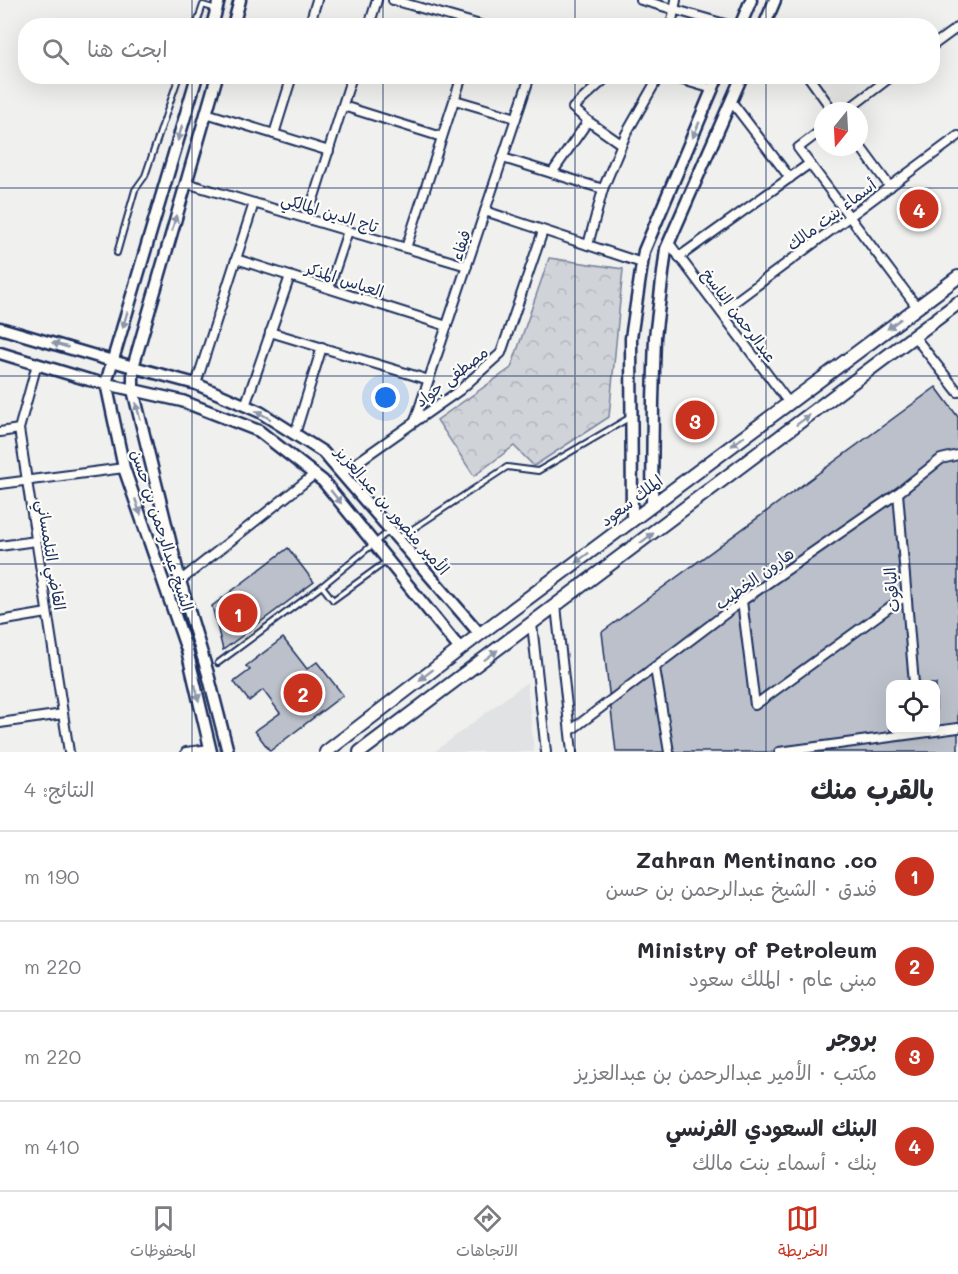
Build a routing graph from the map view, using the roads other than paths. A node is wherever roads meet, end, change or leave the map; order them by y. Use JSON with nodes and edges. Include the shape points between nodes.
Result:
{"nodes":[{"id":1,"x":240,"y":0,"type":"edge"},
{"id":2,"x":317,"y":0,"type":"edge"},
{"id":3,"x":377,"y":0,"type":"edge"},
{"id":4,"x":393,"y":0,"type":"edge"},
{"id":5,"x":641,"y":0,"type":"edge"},
{"id":6,"x":676,"y":0,"type":"edge"},
{"id":7,"x":751,"y":0,"type":"edge"},
{"id":8,"x":775,"y":0,"type":"edge"},
{"id":9,"x":204,"y":2,"type":"edge"},
{"id":10,"x":420,"y":4,"type":"edge"},
{"id":11,"x":218,"y":5,"type":"edge"},
{"id":12,"x":674,"y":9,"type":"junction"},
{"id":13,"x":199,"y":18,"type":"edge"},
{"id":14,"x":235,"y":18,"type":"edge"},
{"id":15,"x":311,"y":18,"type":"edge"},
{"id":16,"x":371,"y":18,"type":"edge"},
{"id":17,"x":461,"y":18,"type":"edge"},
{"id":18,"x":672,"y":18,"type":"edge"},
{"id":19,"x":705,"y":18,"type":"edge"},
{"id":20,"x":743,"y":18,"type":"edge"},
{"id":21,"x":767,"y":18,"type":"edge"},
{"id":22,"x":958,"y":27,"type":"edge"},
{"id":23,"x":940,"y":41,"type":"edge"},
{"id":24,"x":176,"y":84,"type":"edge"},
{"id":25,"x":195,"y":84,"type":"edge"},
{"id":26,"x":215,"y":84,"type":"edge"},
{"id":27,"x":290,"y":84,"type":"edge"},
{"id":28,"x":350,"y":84,"type":"edge"},
{"id":29,"x":460,"y":84,"type":"edge"},
{"id":30,"x":527,"y":84,"type":"edge"},
{"id":31,"x":599,"y":84,"type":"edge"},
{"id":32,"x":655,"y":84,"type":"edge"},
{"id":33,"x":696,"y":84,"type":"edge"},
{"id":34,"x":715,"y":84,"type":"edge"},
{"id":35,"x":738,"y":84,"type":"edge"},
{"id":36,"x":814,"y":84,"type":"edge"},
{"id":37,"x":881,"y":84,"type":"edge"},
{"id":38,"x":713,"y":89,"type":"junction"},
{"id":39,"x":455,"y":100,"type":"junction"},
{"id":40,"x":731,"y":100,"type":"junction"},
{"id":41,"x":827,"y":102,"type":"edge"},
{"id":42,"x":858,"y":102,"type":"edge"},
{"id":43,"x":343,"y":106,"type":"junction"},
{"id":44,"x":206,"y":113,"type":"junction"},
{"id":45,"x":516,"y":118,"type":"junction"},
{"id":46,"x":588,"y":121,"type":"junction"},
{"id":47,"x":274,"y":134,"type":"junction"},
{"id":48,"x":814,"y":136,"type":"edge"},
{"id":49,"x":958,"y":136,"type":"edge"},
{"id":50,"x":442,"y":137,"type":"junction"},
{"id":51,"x":621,"y":144,"type":"junction"},
{"id":52,"x":329,"y":151,"type":"junction"},
{"id":53,"x":867,"y":156,"type":"edge"},
{"id":54,"x":502,"y":158,"type":"junction"},
{"id":55,"x":684,"y":158,"type":"junction"},
{"id":56,"x":809,"y":164,"type":"junction"},
{"id":57,"x":702,"y":167,"type":"junction"},
{"id":58,"x":552,"y":173,"type":"junction"},
{"id":59,"x":790,"y":178,"type":"junction"},
{"id":60,"x":186,"y":183,"type":"junction"},
{"id":61,"x":890,"y":187,"type":"junction"},
{"id":62,"x":603,"y":189,"type":"junction"},
{"id":63,"x":254,"y":203,"type":"junction"},
{"id":64,"x":485,"y":211,"type":"junction"},
{"id":65,"x":850,"y":217,"type":"junction"},
{"id":66,"x":307,"y":219,"type":"junction"},
{"id":67,"x":348,"y":231,"type":"junction"},
{"id":68,"x":543,"y":231,"type":"junction"},
{"id":69,"x":669,"y":243,"type":"junction"},
{"id":70,"x":588,"y":245,"type":"junction"},
{"id":71,"x":406,"y":248,"type":"junction"},
{"id":72,"x":117,"y":253,"type":"dead end"},
{"id":73,"x":679,"y":257,"type":"junction"},
{"id":74,"x":236,"y":259,"type":"junction"},
{"id":75,"x":642,"y":263,"type":"junction"},
{"id":76,"x":467,"y":266,"type":"junction"},
{"id":77,"x":290,"y":276,"type":"junction"},
{"id":78,"x":958,"y":277,"type":"edge"},
{"id":79,"x":329,"y":288,"type":"junction"},
{"id":80,"x":958,"y":303,"type":"edge"},
{"id":81,"x":917,"y":307,"type":"junction"},
{"id":82,"x":721,"y":312,"type":"junction"},
{"id":83,"x":447,"y":326,"type":"junction"},
{"id":84,"x":0,"y":328,"type":"edge"},
{"id":85,"x":270,"y":332,"type":"junction"},
{"id":86,"x":914,"y":336,"type":"junction"},
{"id":87,"x":322,"y":348,"type":"junction"},
{"id":88,"x":0,"y":353,"type":"edge"},
{"id":89,"x":113,"y":361,"type":"junction"},
{"id":90,"x":37,"y":364,"type":"junction"},
{"id":91,"x":133,"y":367,"type":"junction"},
{"id":92,"x":429,"y":380,"type":"junction"},
{"id":93,"x":105,"y":383,"type":"junction"},
{"id":94,"x":196,"y":384,"type":"junction"},
{"id":95,"x":133,"y":390,"type":"junction"},
{"id":96,"x":958,"y":392,"type":"edge"},
{"id":97,"x":789,"y":403,"type":"junction"},
{"id":98,"x":245,"y":406,"type":"junction"},
{"id":99,"x":632,"y":416,"type":"junction"},
{"id":100,"x":415,"y":421,"type":"junction"},
{"id":101,"x":19,"y":429,"type":"junction"},
{"id":102,"x":0,"y":432,"type":"edge"},
{"id":103,"x":295,"y":434,"type":"junction"},
{"id":104,"x":958,"y":455,"type":"edge"},
{"id":105,"x":652,"y":466,"type":"junction"},
{"id":106,"x":124,"y":468,"type":"junction"},
{"id":107,"x":633,"y":468,"type":"junction"},
{"id":108,"x":342,"y":473,"type":"junction"},
{"id":109,"x":315,"y":474,"type":"junction"},
{"id":110,"x":27,"y":480,"type":"junction"},
{"id":111,"x":0,"y":484,"type":"edge"},
{"id":112,"x":897,"y":493,"type":"junction"},
{"id":113,"x":652,"y":505,"type":"junction"},
{"id":114,"x":632,"y":520,"type":"junction"},
{"id":115,"x":395,"y":534,"type":"junction"},
{"id":116,"x":36,"y":541,"type":"junction"},
{"id":117,"x":374,"y":543,"type":"junction"},
{"id":118,"x":0,"y":546,"type":"edge"},
{"id":119,"x":388,"y":560,"type":"junction"},
{"id":120,"x":180,"y":581,"type":"junction"},
{"id":121,"x":322,"y":586,"type":"junction"},
{"id":122,"x":905,"y":596,"type":"junction"},
{"id":123,"x":742,"y":601,"type":"junction"},
{"id":124,"x":556,"y":606,"type":"junction"},
{"id":125,"x":47,"y":613,"type":"junction"},
{"id":126,"x":0,"y":621,"type":"edge"},
{"id":127,"x":532,"y":624,"type":"junction"},
{"id":128,"x":480,"y":634,"type":"junction"},
{"id":129,"x":460,"y":649,"type":"junction"},
{"id":130,"x":218,"y":663,"type":"dead end"},
{"id":131,"x":656,"y":668,"type":"junction"},
{"id":132,"x":914,"y":680,"type":"edge"},
{"id":133,"x":63,"y":714,"type":"junction"},
{"id":134,"x":0,"y":723,"type":"edge"},
{"id":135,"x":958,"y":728,"type":"edge"},
{"id":136,"x":940,"y":729,"type":"edge"},
{"id":137,"x":570,"y":731,"type":"junction"},
{"id":138,"x":899,"y":734,"type":"edge"},
{"id":139,"x":211,"y":750,"type":"edge"},
{"id":140,"x":69,"y":752,"type":"edge"},
{"id":141,"x":186,"y":752,"type":"edge"},
{"id":142,"x":228,"y":752,"type":"edge"},
{"id":143,"x":326,"y":752,"type":"edge"},
{"id":144,"x":360,"y":752,"type":"edge"},
{"id":145,"x":546,"y":752,"type":"edge"},
{"id":146,"x":572,"y":752,"type":"edge"},
{"id":147,"x":669,"y":752,"type":"edge"},
{"id":148,"x":779,"y":752,"type":"edge"}],
"edges":[{"from":1,"to":14,"type":"street"},
{"from":2,"to":15,"type":"street"},
{"from":3,"to":16,"type":"street"},
{"from":4,"to":10,"type":"street"},
{"from":5,"to":12,"type":"street"},
{"from":6,"to":12,"type":"street"},
{"from":7,"to":20,"type":"street"},
{"from":8,"to":21,"type":"street"},
{"from":9,"to":11,"type":"lane"},
{"from":9,"to":13,"type":"lane"},
{"from":10,"to":17,"type":"street"},
{"from":12,"to":18,"type":"street"},
{"from":12,"to":19,"type":"street"},
{"from":22,"to":23,"type":"street"},
{"from":24,"to":72,"type":"lane","via":[[145,176],[135,190]]},
{"from":25,"to":89,"type":"street","one_way":true},
{"from":26,"to":44,"type":"street","name":"الشيخ عبدالرحمن بن حسن"},
{"from":27,"to":47,"type":"street"},
{"from":28,"to":43,"type":"street"},
{"from":29,"to":39,"type":"street"},
{"from":30,"to":45,"type":"street","name":"فيفاء"},
{"from":31,"to":46,"type":"street","via":[[573,108]]},
{"from":32,"to":51,"type":"street"},
{"from":33,"to":38,"type":"street"},
{"from":34,"to":38,"type":"street"},
{"from":35,"to":40,"type":"street"},
{"from":36,"to":41,"type":"street"},
{"from":37,"to":42,"type":"street"},
{"from":38,"to":55,"type":"street","one_way":true},
{"from":39,"to":45,"type":"street"},
{"from":39,"to":50,"type":"street"},
{"from":40,"to":57,"type":"street"},
{"from":40,"to":59,"type":"street"},
{"from":43,"to":50,"type":"street"},
{"from":43,"to":52,"type":"street"},
{"from":44,"to":47,"type":"street"},
{"from":44,"to":60,"type":"street","name":"الشيخ عبدالرحمن بن حسن"},
{"from":45,"to":54,"type":"street","name":"فيفاء"},
{"from":46,"to":51,"type":"street"},
{"from":46,"to":58,"type":"street"},
{"from":47,"to":52,"type":"street"},
{"from":48,"to":56,"type":"street","via":[[798,148]]},
{"from":49,"to":61,"type":"street","name":"أسماء بنت مالك"},
{"from":50,"to":71,"type":"street"},
{"from":51,"to":62,"type":"street"},
{"from":52,"to":66,"type":"street"},
{"from":53,"to":61,"type":"street"},
{"from":54,"to":58,"type":"street"},
{"from":54,"to":64,"type":"street","name":"فيفاء"},
{"from":55,"to":57,"type":"street"},
{"from":55,"to":75,"type":"street"},
{"from":56,"to":59,"type":"street"},
{"from":56,"to":65,"type":"street"},
{"from":57,"to":69,"type":"street"},
{"from":58,"to":62,"type":"street"},
{"from":59,"to":73,"type":"street"},
{"from":60,"to":63,"type":"street","name":"تاج الدين المالكي"},
{"from":91,"to":60,"type":"street","name":"الشيخ عبدالرحمن بن حسن","one_way":true},
{"from":61,"to":65,"type":"street","name":"أسماء بنت مالك"},
{"from":62,"to":70,"type":"street"},
{"from":63,"to":66,"type":"street","name":"تاج الدين المالكي"},
{"from":63,"to":74,"type":"street"},
{"from":64,"to":68,"type":"street"},
{"from":64,"to":76,"type":"street","name":"فيفاء"},
{"from":65,"to":81,"type":"street"},
{"from":65,"to":82,"type":"street","name":"أسماء بنت مالك"},
{"from":66,"to":67,"type":"street","name":"تاج الدين المالكي"},
{"from":67,"to":71,"type":"street","name":"تاج الدين المالكي"},
{"from":67,"to":79,"type":"street"},
{"from":68,"to":70,"type":"street"},
{"from":68,"to":100,"type":"street","name":"مصطفى جواد","via":[[501,354],[460,390]]},
{"from":69,"to":73,"type":"street","name":"عبدالرحمن الناسخ"},
{"from":69,"to":105,"type":"street","via":[[656,337]]},
{"from":70,"to":75,"type":"street"},
{"from":71,"to":76,"type":"street","name":"تاج الدين المالكي"},
{"from":73,"to":82,"type":"street","name":"عبدالرحمن الناسخ"},
{"from":74,"to":77,"type":"street","name":"العباس المذكر"},
{"from":74,"to":94,"type":"street"},
{"from":75,"to":99,"type":"street","via":[[631,338]]},
{"from":76,"to":83,"type":"street","name":"فيفاء"},
{"from":77,"to":79,"type":"street","name":"العباس المذكر"},
{"from":77,"to":85,"type":"street"},
{"from":78,"to":81,"type":"main road","name":"الملك سعود"},
{"from":79,"to":83,"type":"street","name":"العباس المذكر"},
{"from":80,"to":86,"type":"main road"},
{"from":81,"to":97,"type":"main road","name":"الملك سعود","one_way":true},
{"from":82,"to":97,"type":"street","name":"عبدالرحمن الناسخ"},
{"from":83,"to":92,"type":"street","name":"فيفاء"},
{"from":89,"to":84,"type":"street","name":"الأمير منصور بن عبدالعزيز","one_way":true},
{"from":85,"to":87,"type":"street"},
{"from":85,"to":98,"type":"street"},
{"from":86,"to":96,"type":"street"},
{"from":124,"to":86,"type":"main road","one_way":true},
{"from":87,"to":92,"type":"street"},
{"from":87,"to":103,"type":"street"},
{"from":88,"to":90,"type":"street","name":"الأمير منصور بن عبدالعزيز"},
{"from":89,"to":91,"type":"street","name":"الأمير منصور بن عبدالعزيز"},
{"from":89,"to":93,"type":"street"},
{"from":90,"to":93,"type":"street","name":"الأمير منصور بن عبدالعزيز"},
{"from":90,"to":101,"type":"street","name":"القاضي التلمساني"},
{"from":91,"to":94,"type":"street","name":"الأمير منصور بن عبدالعزيز"},
{"from":91,"to":95,"type":"street","name":"الشيخ عبدالرحمن بن حسن"},
{"from":92,"to":100,"type":"street","name":"فيفاء"},
{"from":93,"to":95,"type":"street","name":"الأمير منصور بن عبدالعزيز"},
{"from":93,"to":106,"type":"street","name":"الشيخ عبدالرحمن بن حسن"},
{"from":94,"to":98,"type":"street","name":"الأمير منصور بن عبدالعزيز"},
{"from":95,"to":109,"type":"street","name":"الأمير منصور بن عبدالعزيز","via":[[182,401],[259,431]]},
{"from":120,"to":95,"type":"street","name":"الشيخ عبدالرحمن بن حسن","one_way":true},
{"from":97,"to":113,"type":"main road","name":"الملك سعود","one_way":true},
{"from":103,"to":98,"type":"street","name":"الأمير منصور بن عبدالعزيز","one_way":true},
{"from":99,"to":107,"type":"street"},
{"from":99,"to":115,"type":"lane","via":[[537,471],[507,467]]},
{"from":100,"to":108,"type":"street","name":"مصطفى جواد"},
{"from":101,"to":102,"type":"street"},
{"from":101,"to":110,"type":"street","name":"القاضي التلمساني"},
{"from":103,"to":108,"type":"street","name":"الأمير منصور بن عبدالعزيز","via":[[323,452]]},
{"from":104,"to":112,"type":"street","name":"هارون الخطيب","via":[[941,459]]},
{"from":105,"to":107,"type":"street","via":[[641,475]]},
{"from":105,"to":113,"type":"street"},
{"from":106,"to":110,"type":"street"},
{"from":106,"to":139,"type":"street","name":"الشيخ عبدالرحمن بن حسن","one_way":true,"via":[[187,650]]},
{"from":107,"to":114,"type":"street"},
{"from":108,"to":115,"type":"street","name":"الأمير منصور بن عبدالعزيز"},
{"from":109,"to":117,"type":"street","name":"الأمير منصور بن عبدالعزيز","one_way":true},
{"from":109,"to":120,"type":"street"},
{"from":110,"to":111,"type":"street"},
{"from":110,"to":116,"type":"street","name":"القاضي التلمساني"},
{"from":112,"to":122,"type":"street","name":"الياقوت"},
{"from":112,"to":123,"type":"street","name":"هارون الخطيب"},
{"from":113,"to":114,"type":"main road","name":"الملك سعود"},
{"from":114,"to":128,"type":"main road","name":"الملك سعود","one_way":true},
{"from":115,"to":117,"type":"lane"},
{"from":115,"to":128,"type":"street","name":"الأمير منصور بن عبدالعزيز"},
{"from":116,"to":118,"type":"street"},
{"from":116,"to":125,"type":"street","name":"القاضي التلمساني"},
{"from":117,"to":119,"type":"street","name":"الأمير منصور بن عبدالعزيز"},
{"from":117,"to":121,"type":"lane"},
{"from":119,"to":121,"type":"lane","via":[[333,600]]},
{"from":119,"to":129,"type":"street","name":"الأمير منصور بن عبدالعزيز"},
{"from":120,"to":142,"type":"street","name":"الشيخ عبدالرحمن بن حسن"},
{"from":121,"to":130,"type":"lane"},
{"from":122,"to":123,"type":"street","via":[[755,705]]},
{"from":122,"to":132,"type":"street","name":"الياقوت"},
{"from":123,"to":131,"type":"street","name":"هارون الخطيب"},
{"from":124,"to":127,"type":"main road"},
{"from":124,"to":137,"type":"street"},
{"from":125,"to":126,"type":"street"},
{"from":125,"to":133,"type":"street","name":"القاضي التلمساني"},
{"from":144,"to":127,"type":"main road","one_way":true},
{"from":127,"to":145,"type":"street"},
{"from":128,"to":129,"type":"main road","name":"الملك سعود"},
{"from":129,"to":143,"type":"main road","name":"الملك سعود","one_way":true},
{"from":131,"to":137,"type":"street","name":"هارون الخطيب"},
{"from":131,"to":147,"type":"street"},
{"from":133,"to":134,"type":"street"},
{"from":133,"to":140,"type":"street","name":"القاضي التلمساني"},
{"from":135,"to":136,"type":"street"},
{"from":137,"to":146,"type":"street"},
{"from":138,"to":148,"type":"street"},
{"from":139,"to":141,"type":"street"}]}
